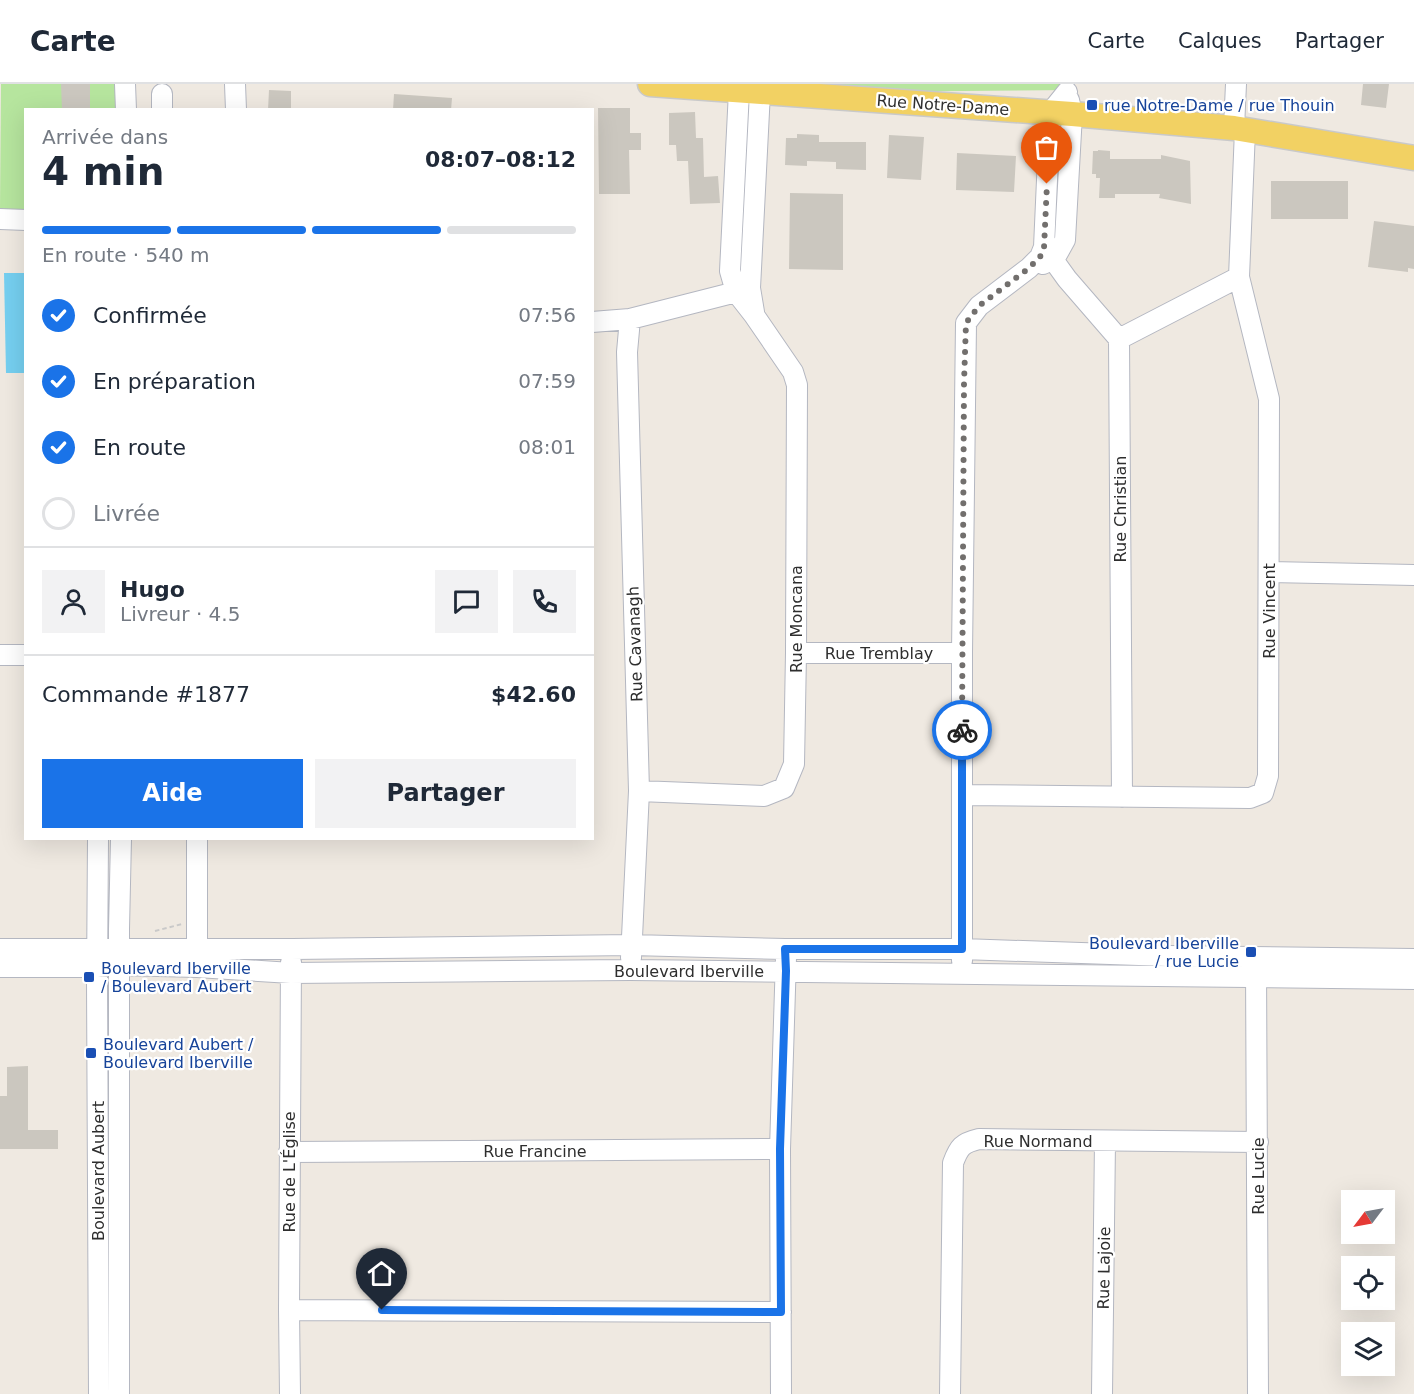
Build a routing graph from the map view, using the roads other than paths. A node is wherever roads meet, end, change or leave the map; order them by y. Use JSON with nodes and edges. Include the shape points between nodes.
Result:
{"nodes":[{"id":1,"x":125,"y":84,"type":"edge"},
{"id":2,"x":235,"y":84,"type":"edge"},
{"id":3,"x":650,"y":84,"type":"edge"},
{"id":4,"x":1236,"y":84,"type":"edge"},
{"id":5,"x":749,"y":91,"type":"junction"},
{"id":6,"x":1064,"y":101,"type":"edge"},
{"id":7,"x":126,"y":108,"type":"edge"},
{"id":8,"x":236,"y":108,"type":"edge"},
{"id":9,"x":1239,"y":129,"type":"junction"},
{"id":10,"x":1414,"y":158,"type":"edge"},
{"id":11,"x":0,"y":219,"type":"edge"},
{"id":12,"x":24,"y":220,"type":"edge"},
{"id":13,"x":1048,"y":253,"type":"junction"},
{"id":14,"x":1239,"y":277,"type":"junction"},
{"id":15,"x":743,"y":290,"type":"junction"},
{"id":16,"x":630,"y":319,"type":"junction"},
{"id":17,"x":594,"y":322,"type":"edge"},
{"id":18,"x":1119,"y":339,"type":"junction"},
{"id":19,"x":1270,"y":572,"type":"junction"},
{"id":20,"x":1414,"y":575,"type":"edge"},
{"id":21,"x":796,"y":652,"type":"junction"},
{"id":22,"x":962,"y":652,"type":"junction"},
{"id":23,"x":0,"y":655,"type":"edge"},
{"id":24,"x":24,"y":655,"type":"edge"},
{"id":25,"x":639,"y":791,"type":"junction"},
{"id":26,"x":962,"y":795,"type":"junction"},
{"id":27,"x":1122,"y":797,"type":"junction"},
{"id":28,"x":98,"y":840,"type":"edge"},
{"id":29,"x":121,"y":840,"type":"edge"},
{"id":30,"x":197,"y":840,"type":"edge"},
{"id":31,"x":632,"y":945,"type":"junction"},
{"id":32,"x":0,"y":949,"type":"edge"},
{"id":33,"x":292,"y":949,"type":"junction"},
{"id":34,"x":785,"y":949,"type":"junction"},
{"id":35,"x":962,"y":949,"type":"junction"},
{"id":36,"x":119,"y":957,"type":"junction"},
{"id":37,"x":97,"y":958,"type":"junction"},
{"id":38,"x":197,"y":958,"type":"junction"},
{"id":39,"x":1414,"y":959,"type":"edge"},
{"id":40,"x":0,"y":967,"type":"edge"},
{"id":41,"x":1256,"y":967,"type":"junction"},
{"id":42,"x":630,"y":970,"type":"junction"},
{"id":43,"x":786,"y":971,"type":"junction"},
{"id":44,"x":291,"y":972,"type":"junction"},
{"id":45,"x":962,"y":973,"type":"junction"},
{"id":46,"x":1414,"y":979,"type":"edge"},
{"id":47,"x":1105,"y":1141,"type":"junction"},
{"id":48,"x":1258,"y":1143,"type":"junction"},
{"id":49,"x":780,"y":1149,"type":"junction"},
{"id":50,"x":290,"y":1152,"type":"junction"},
{"id":51,"x":289,"y":1310,"type":"junction"},
{"id":52,"x":781,"y":1312,"type":"junction"},
{"id":53,"x":99,"y":1394,"type":"edge"},
{"id":54,"x":119,"y":1394,"type":"edge"},
{"id":55,"x":290,"y":1394,"type":"edge"},
{"id":56,"x":781,"y":1394,"type":"edge"},
{"id":57,"x":950,"y":1394,"type":"edge"},
{"id":58,"x":1102,"y":1394,"type":"edge"},
{"id":59,"x":1258,"y":1394,"type":"edge"}],
"edges":[{"from":1,"to":7,"type":"street"},
{"from":2,"to":8,"type":"street"},
{"from":3,"to":5,"type":"main road","name":"Rue Notre-Dame"},
{"from":4,"to":9,"type":"street","name":"Rue Vincent"},
{"from":5,"to":6,"type":"main road","name":"Rue Notre-Dame"},
{"from":5,"to":15,"type":"street","name":"Rue Moncana","via":[[730,271]]},
{"from":6,"to":9,"type":"main road","name":"Rue Notre-Dame"},
{"from":6,"to":13,"type":"street"},
{"from":9,"to":10,"type":"main road","name":"Rue Notre-Dame"},
{"from":9,"to":14,"type":"street","name":"Rue Vincent"},
{"from":11,"to":12,"type":"street"},
{"from":13,"to":18,"type":"street"},
{"from":13,"to":22,"type":"street","via":[[1043,264],[1029,268],[979,306],[966,323]]},
{"from":14,"to":18,"type":"street"},
{"from":14,"to":19,"type":"street","name":"Rue Vincent","via":[[1269,399]]},
{"from":15,"to":16,"type":"street"},
{"from":15,"to":21,"type":"street","name":"Rue Moncana","via":[[797,385]]},
{"from":16,"to":17,"type":"street"},
{"from":16,"to":25,"type":"street","name":"Rue Cavanagh","via":[[627,352]]},
{"from":18,"to":27,"type":"street","name":"Rue Christian"},
{"from":19,"to":20,"type":"street"},
{"from":19,"to":27,"type":"street","name":"Rue Vincent","via":[[1268,776],[1263,793],[1250,798]]},
{"from":21,"to":22,"type":"street","name":"Rue Tremblay"},
{"from":21,"to":25,"type":"street","name":"Rue Moncana","via":[[794,764],[784,788],[764,796]]},
{"from":22,"to":26,"type":"street"},
{"from":23,"to":24,"type":"street"},
{"from":25,"to":31,"type":"street","name":"Rue Cavanagh"},
{"from":26,"to":27,"type":"street","name":"Rue Vincent"},
{"from":26,"to":35,"type":"street"},
{"from":28,"to":37,"type":"street","name":"Boulevard Aubert"},
{"from":29,"to":36,"type":"street","name":"Boulevard Aubert"},
{"from":30,"to":38,"type":"street"},
{"from":31,"to":33,"type":"street","name":"Boulevard Iberville"},
{"from":31,"to":34,"type":"street","name":"Boulevard Iberville"},
{"from":31,"to":42,"type":"street","name":"Rue Cavanagh"},
{"from":32,"to":37,"type":"street","name":"Boulevard Iberville"},
{"from":33,"to":38,"type":"street","name":"Boulevard Iberville"},
{"from":33,"to":44,"type":"street","name":"Rue de L'Église"},
{"from":34,"to":35,"type":"street","name":"Boulevard Iberville"},
{"from":34,"to":43,"type":"street"},
{"from":35,"to":41,"type":"street","name":"Boulevard Iberville"},
{"from":35,"to":45,"type":"street"},
{"from":36,"to":37,"type":"street","name":"Boulevard Iberville"},
{"from":36,"to":38,"type":"street","name":"Boulevard Iberville"},
{"from":36,"to":54,"type":"street","name":"Boulevard Aubert"},
{"from":37,"to":40,"type":"street","name":"Boulevard Iberville"},
{"from":37,"to":53,"type":"street","name":"Boulevard Aubert"},
{"from":38,"to":44,"type":"street","name":"Boulevard Iberville"},
{"from":39,"to":41,"type":"street","name":"Boulevard Iberville"},
{"from":41,"to":45,"type":"street","name":"Boulevard Iberville"},
{"from":41,"to":46,"type":"street","name":"Boulevard Iberville"},
{"from":41,"to":48,"type":"street","name":"Rue Lucie"},
{"from":42,"to":43,"type":"street","name":"Boulevard Iberville"},
{"from":42,"to":44,"type":"street","name":"Boulevard Iberville"},
{"from":43,"to":45,"type":"street","name":"Boulevard Iberville"},
{"from":43,"to":49,"type":"street"},
{"from":44,"to":50,"type":"street","name":"Rue de L'Église"},
{"from":47,"to":48,"type":"street","name":"Rue Normand"},
{"from":47,"to":57,"type":"street","name":"Rue Normand","via":[[979,1139],[958,1150],[953,1163]]},
{"from":47,"to":58,"type":"street","name":"Rue Lajoie"},
{"from":48,"to":59,"type":"street","name":"Rue Lucie"},
{"from":49,"to":50,"type":"street","name":"Rue Francine"},
{"from":49,"to":52,"type":"street"},
{"from":50,"to":51,"type":"street","name":"Rue de L'Église"},
{"from":51,"to":52,"type":"street"},
{"from":51,"to":55,"type":"street","name":"Rue de L'Église"},
{"from":52,"to":56,"type":"street"}]}
